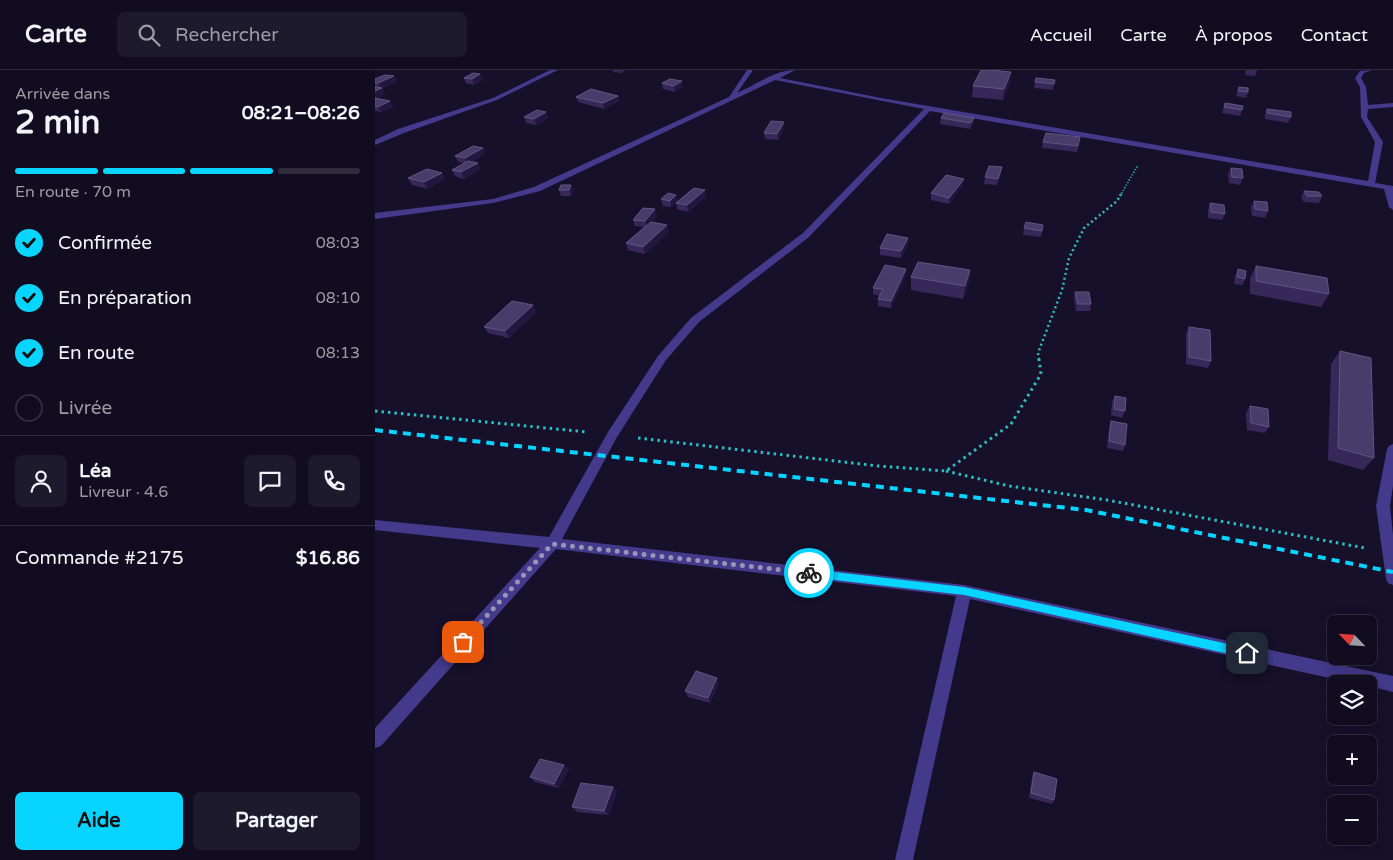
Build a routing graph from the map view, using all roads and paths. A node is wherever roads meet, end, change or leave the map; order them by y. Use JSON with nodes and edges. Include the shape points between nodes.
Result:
{"nodes":[{"id":1,"x":555,"y":70,"type":"edge"},
{"id":2,"x":750,"y":70,"type":"edge"},
{"id":3,"x":793,"y":70,"type":"edge"},
{"id":4,"x":1369,"y":70,"type":"edge"},
{"id":5,"x":772,"y":78,"type":"junction"},
{"id":6,"x":730,"y":98,"type":"junction"},
{"id":7,"x":1393,"y":105,"type":"edge"},
{"id":8,"x":930,"y":107,"type":"junction"},
{"id":9,"x":1365,"y":107,"type":"junction"},
{"id":10,"x":375,"y":143,"type":"edge"},
{"id":11,"x":1149,"y":144,"type":"junction"},
{"id":12,"x":1371,"y":184,"type":"junction"},
{"id":13,"x":1391,"y":187,"type":"edge"},
{"id":14,"x":1393,"y":207,"type":"edge"},
{"id":15,"x":375,"y":216,"type":"edge"},
{"id":16,"x":375,"y":411,"type":"edge"},
{"id":17,"x":613,"y":435,"type":"junction"},
{"id":18,"x":1393,"y":450,"type":"edge"},
{"id":19,"x":946,"y":472,"type":"junction"},
{"id":20,"x":375,"y":525,"type":"edge"},
{"id":21,"x":552,"y":544,"type":"junction"},
{"id":22,"x":1388,"y":552,"type":"junction"},
{"id":23,"x":1393,"y":580,"type":"edge"},
{"id":24,"x":964,"y":591,"type":"junction"},
{"id":25,"x":1393,"y":684,"type":"edge"},
{"id":26,"x":375,"y":740,"type":"edge"},
{"id":27,"x":905,"y":860,"type":"edge"}],
"edges":[{"from":1,"to":10,"type":"street","via":[[495,99]]},
{"from":2,"to":6,"type":"street"},
{"from":3,"to":5,"type":"street"},
{"from":4,"to":9,"type":"street","via":[[1358,78],[1363,87]]},
{"from":5,"to":6,"type":"street"},
{"from":5,"to":8,"type":"street"},
{"from":6,"to":15,"type":"street","via":[[537,189],[493,201]]},
{"from":7,"to":9,"type":"street"},
{"from":8,"to":11,"type":"street"},
{"from":8,"to":17,"type":"street","via":[[806,235],[695,320],[662,358]]},
{"from":9,"to":12,"type":"street","via":[[1364,117],[1379,142]]},
{"from":11,"to":12,"type":"street"},
{"from":11,"to":19,"type":"path","via":[[1117,201],[1084,228],[1069,258],[1062,290],[1038,353],[1041,374],[1011,424]]},
{"from":12,"to":13,"type":"street"},
{"from":13,"to":14,"type":"street"},
{"from":16,"to":17,"type":"path"},
{"from":17,"to":19,"type":"path"},
{"from":17,"to":21,"type":"street"},
{"from":18,"to":22,"type":"street","via":[[1383,506]]},
{"from":19,"to":22,"type":"path","via":[[1009,486],[1107,500]]},
{"from":20,"to":21,"type":"street"},
{"from":21,"to":24,"type":"street"},
{"from":21,"to":26,"type":"street"},
{"from":22,"to":23,"type":"street"},
{"from":24,"to":25,"type":"street"},
{"from":24,"to":27,"type":"street"}]}
